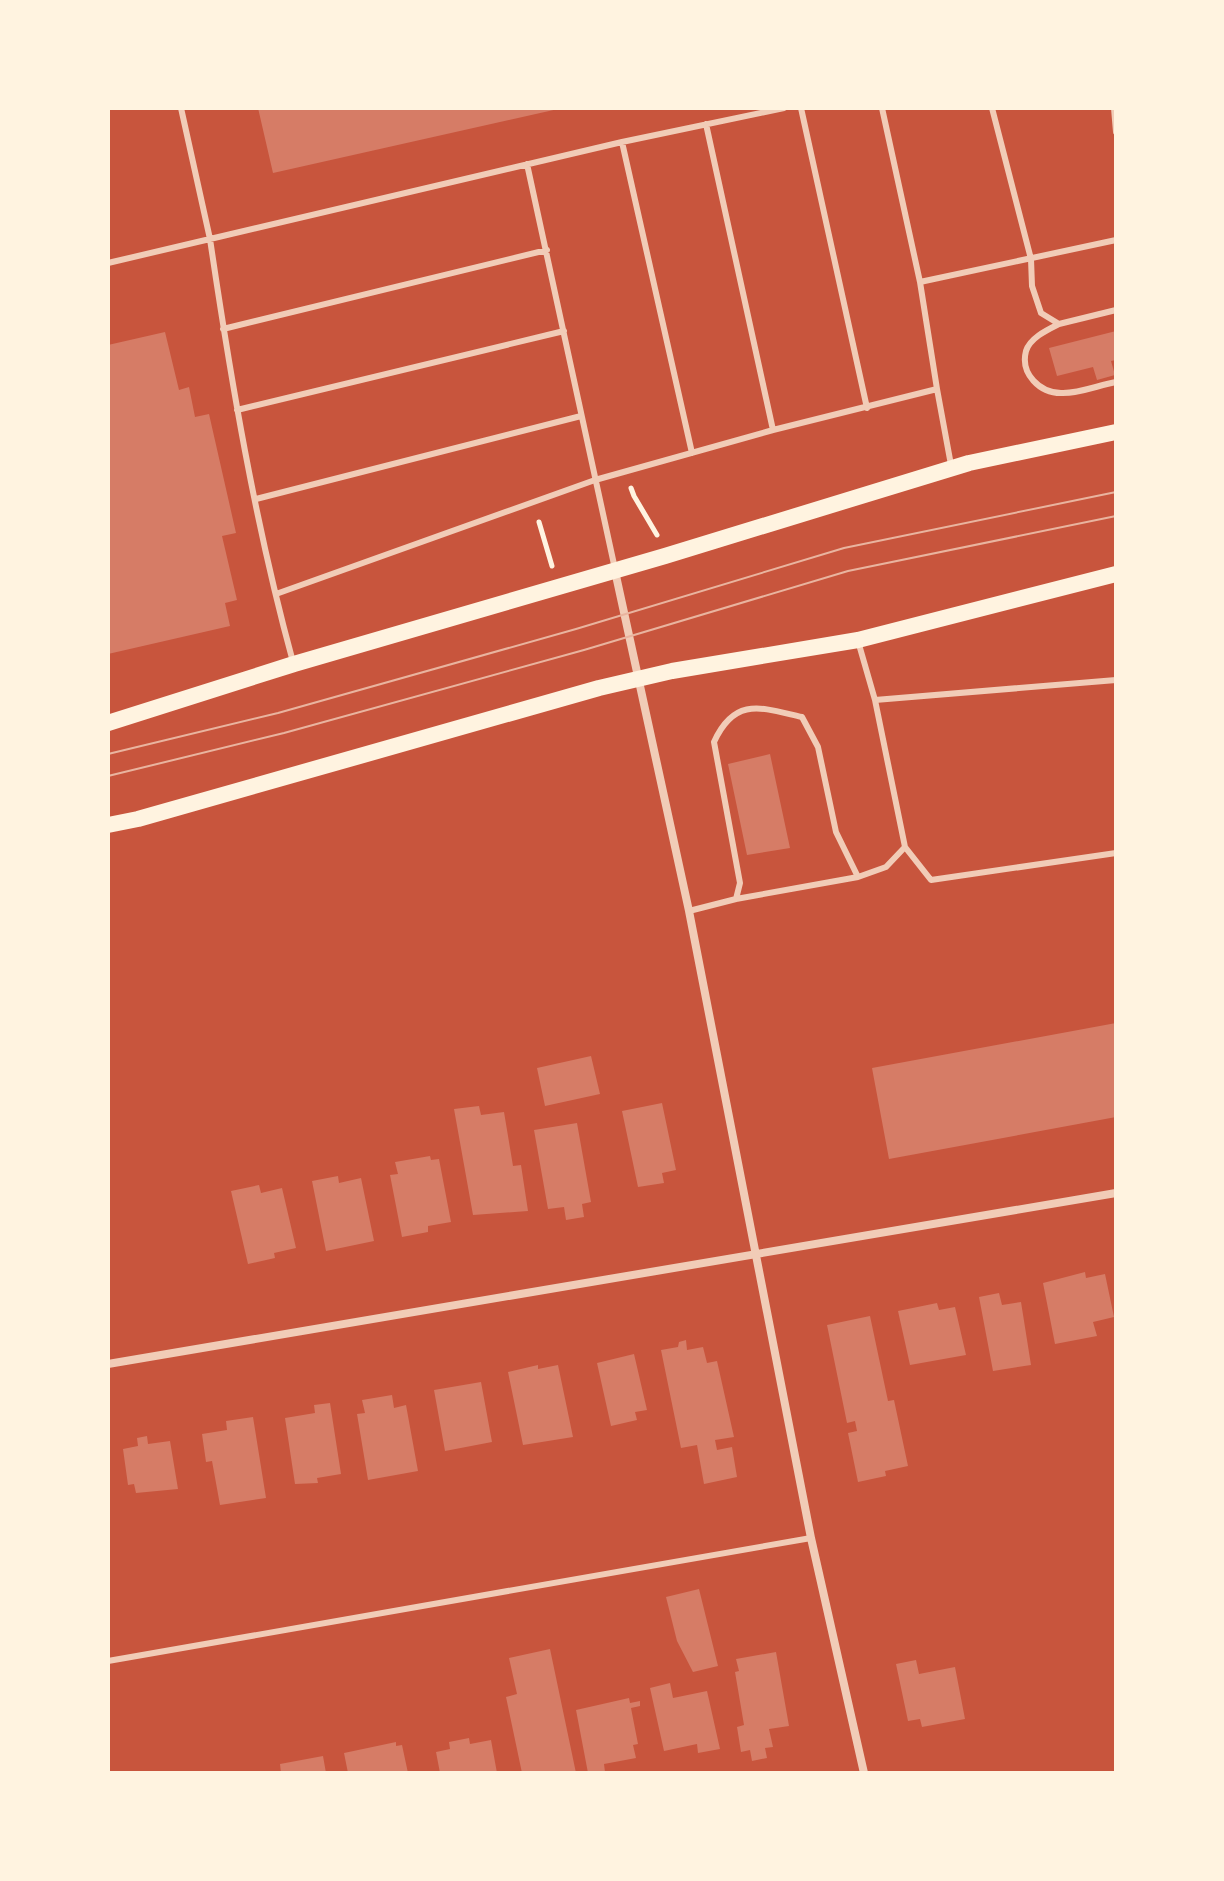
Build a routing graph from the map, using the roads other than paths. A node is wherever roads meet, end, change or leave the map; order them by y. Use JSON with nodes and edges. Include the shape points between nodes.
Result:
{"nodes":[{"id":1,"x":181,"y":108,"type":"edge"},
{"id":2,"x":784,"y":108,"type":"edge"},
{"id":3,"x":801,"y":108,"type":"edge"},
{"id":4,"x":882,"y":108,"type":"edge"},
{"id":5,"x":992,"y":108,"type":"edge"},
{"id":6,"x":1114,"y":108,"type":"edge"},
{"id":7,"x":706,"y":124,"type":"junction"},
{"id":8,"x":1116,"y":132,"type":"edge"},
{"id":9,"x":622,"y":142,"type":"junction"},
{"id":10,"x":527,"y":164,"type":"junction"},
{"id":11,"x":210,"y":239,"type":"junction"},
{"id":12,"x":1116,"y":240,"type":"edge"},
{"id":13,"x":547,"y":250,"type":"junction"},
{"id":14,"x":1031,"y":259,"type":"junction"},
{"id":15,"x":108,"y":263,"type":"edge"},
{"id":16,"x":920,"y":282,"type":"junction"},
{"id":17,"x":1116,"y":310,"type":"edge"},
{"id":18,"x":1059,"y":324,"type":"junction"},
{"id":19,"x":223,"y":329,"type":"junction"},
{"id":20,"x":564,"y":331,"type":"junction"},
{"id":21,"x":1116,"y":382,"type":"edge"},
{"id":22,"x":937,"y":389,"type":"junction"},
{"id":23,"x":867,"y":408,"type":"junction"},
{"id":24,"x":237,"y":410,"type":"junction"},
{"id":25,"x":581,"y":416,"type":"junction"},
{"id":26,"x":773,"y":430,"type":"junction"},
{"id":27,"x":1116,"y":432,"type":"edge"},
{"id":28,"x":692,"y":453,"type":"junction"},
{"id":29,"x":952,"y":469,"type":"junction"},
{"id":30,"x":595,"y":480,"type":"junction"},
{"id":31,"x":256,"y":499,"type":"junction"},
{"id":32,"x":615,"y":569,"type":"junction"},
{"id":33,"x":1116,"y":574,"type":"edge"},
{"id":34,"x":276,"y":594,"type":"junction"},
{"id":35,"x":858,"y":640,"type":"junction"},
{"id":36,"x":294,"y":664,"type":"junction"},
{"id":37,"x":638,"y":679,"type":"junction"},
{"id":38,"x":1116,"y":680,"type":"edge"},
{"id":39,"x":875,"y":700,"type":"junction"},
{"id":40,"x":108,"y":723,"type":"edge"},
{"id":41,"x":108,"y":825,"type":"edge"},
{"id":42,"x":905,"y":847,"type":"junction"},
{"id":43,"x":1116,"y":853,"type":"edge"},
{"id":44,"x":858,"y":877,"type":"junction"},
{"id":45,"x":736,"y":899,"type":"junction"},
{"id":46,"x":689,"y":911,"type":"junction"},
{"id":47,"x":1116,"y":1193,"type":"edge"},
{"id":48,"x":756,"y":1254,"type":"junction"},
{"id":49,"x":108,"y":1364,"type":"edge"},
{"id":50,"x":811,"y":1538,"type":"junction"},
{"id":51,"x":108,"y":1661,"type":"edge"},
{"id":52,"x":864,"y":1773,"type":"edge"}],
"edges":[{"from":1,"to":11,"type":"lane"},
{"from":2,"to":7,"type":"lane"},
{"from":3,"to":23,"type":"lane"},
{"from":4,"to":16,"type":"lane"},
{"from":5,"to":14,"type":"lane"},
{"from":6,"to":8,"type":"lane"},
{"from":7,"to":9,"type":"lane"},
{"from":7,"to":26,"type":"lane"},
{"from":9,"to":10,"type":"lane"},
{"from":9,"to":28,"type":"lane"},
{"from":10,"to":11,"type":"lane"},
{"from":10,"to":13,"type":"lane"},
{"from":11,"to":15,"type":"lane"},
{"from":11,"to":19,"type":"lane"},
{"from":12,"to":14,"type":"lane"},
{"from":13,"to":19,"type":"lane"},
{"from":13,"to":20,"type":"lane"},
{"from":14,"to":16,"type":"lane"},
{"from":14,"to":18,"type":"lane","via":[[1041,313]]},
{"from":16,"to":22,"type":"lane"},
{"from":17,"to":18,"type":"lane"},
{"from":18,"to":21,"type":"lane","via":[[1037,336],[1026,350],[1026,369],[1035,383],[1063,394]]},
{"from":19,"to":24,"type":"lane"},
{"from":20,"to":24,"type":"lane"},
{"from":20,"to":25,"type":"lane"},
{"from":22,"to":23,"type":"lane"},
{"from":22,"to":29,"type":"lane"},
{"from":23,"to":26,"type":"lane"},
{"from":24,"to":31,"type":"lane"},
{"from":25,"to":30,"type":"lane"},
{"from":25,"to":31,"type":"lane"},
{"from":26,"to":28,"type":"lane"},
{"from":27,"to":29,"type":"main road"},
{"from":28,"to":30,"type":"lane"},
{"from":29,"to":32,"type":"main road"},
{"from":30,"to":32,"type":"lane"},
{"from":30,"to":34,"type":"lane"},
{"from":31,"to":34,"type":"lane"},
{"from":32,"to":36,"type":"main road"},
{"from":32,"to":37,"type":"street"},
{"from":33,"to":35,"type":"main road"},
{"from":34,"to":36,"type":"lane"},
{"from":35,"to":37,"type":"main road"},
{"from":35,"to":39,"type":"lane"},
{"from":36,"to":40,"type":"main road"},
{"from":37,"to":41,"type":"main road"},
{"from":37,"to":46,"type":"street"},
{"from":38,"to":39,"type":"lane"},
{"from":39,"to":42,"type":"lane"},
{"from":42,"to":43,"type":"lane","via":[[931,880]]},
{"from":42,"to":44,"type":"lane","via":[[886,867]]},
{"from":44,"to":45,"type":"lane"},
{"from":44,"to":45,"type":"lane","via":[[836,832],[818,747],[802,717],[755,706],[724,722],[714,742],[740,883]]},
{"from":45,"to":46,"type":"lane"},
{"from":46,"to":48,"type":"street"},
{"from":47,"to":48,"type":"street"},
{"from":48,"to":49,"type":"street"},
{"from":48,"to":50,"type":"street"},
{"from":50,"to":51,"type":"lane"},
{"from":50,"to":52,"type":"street"}]}
